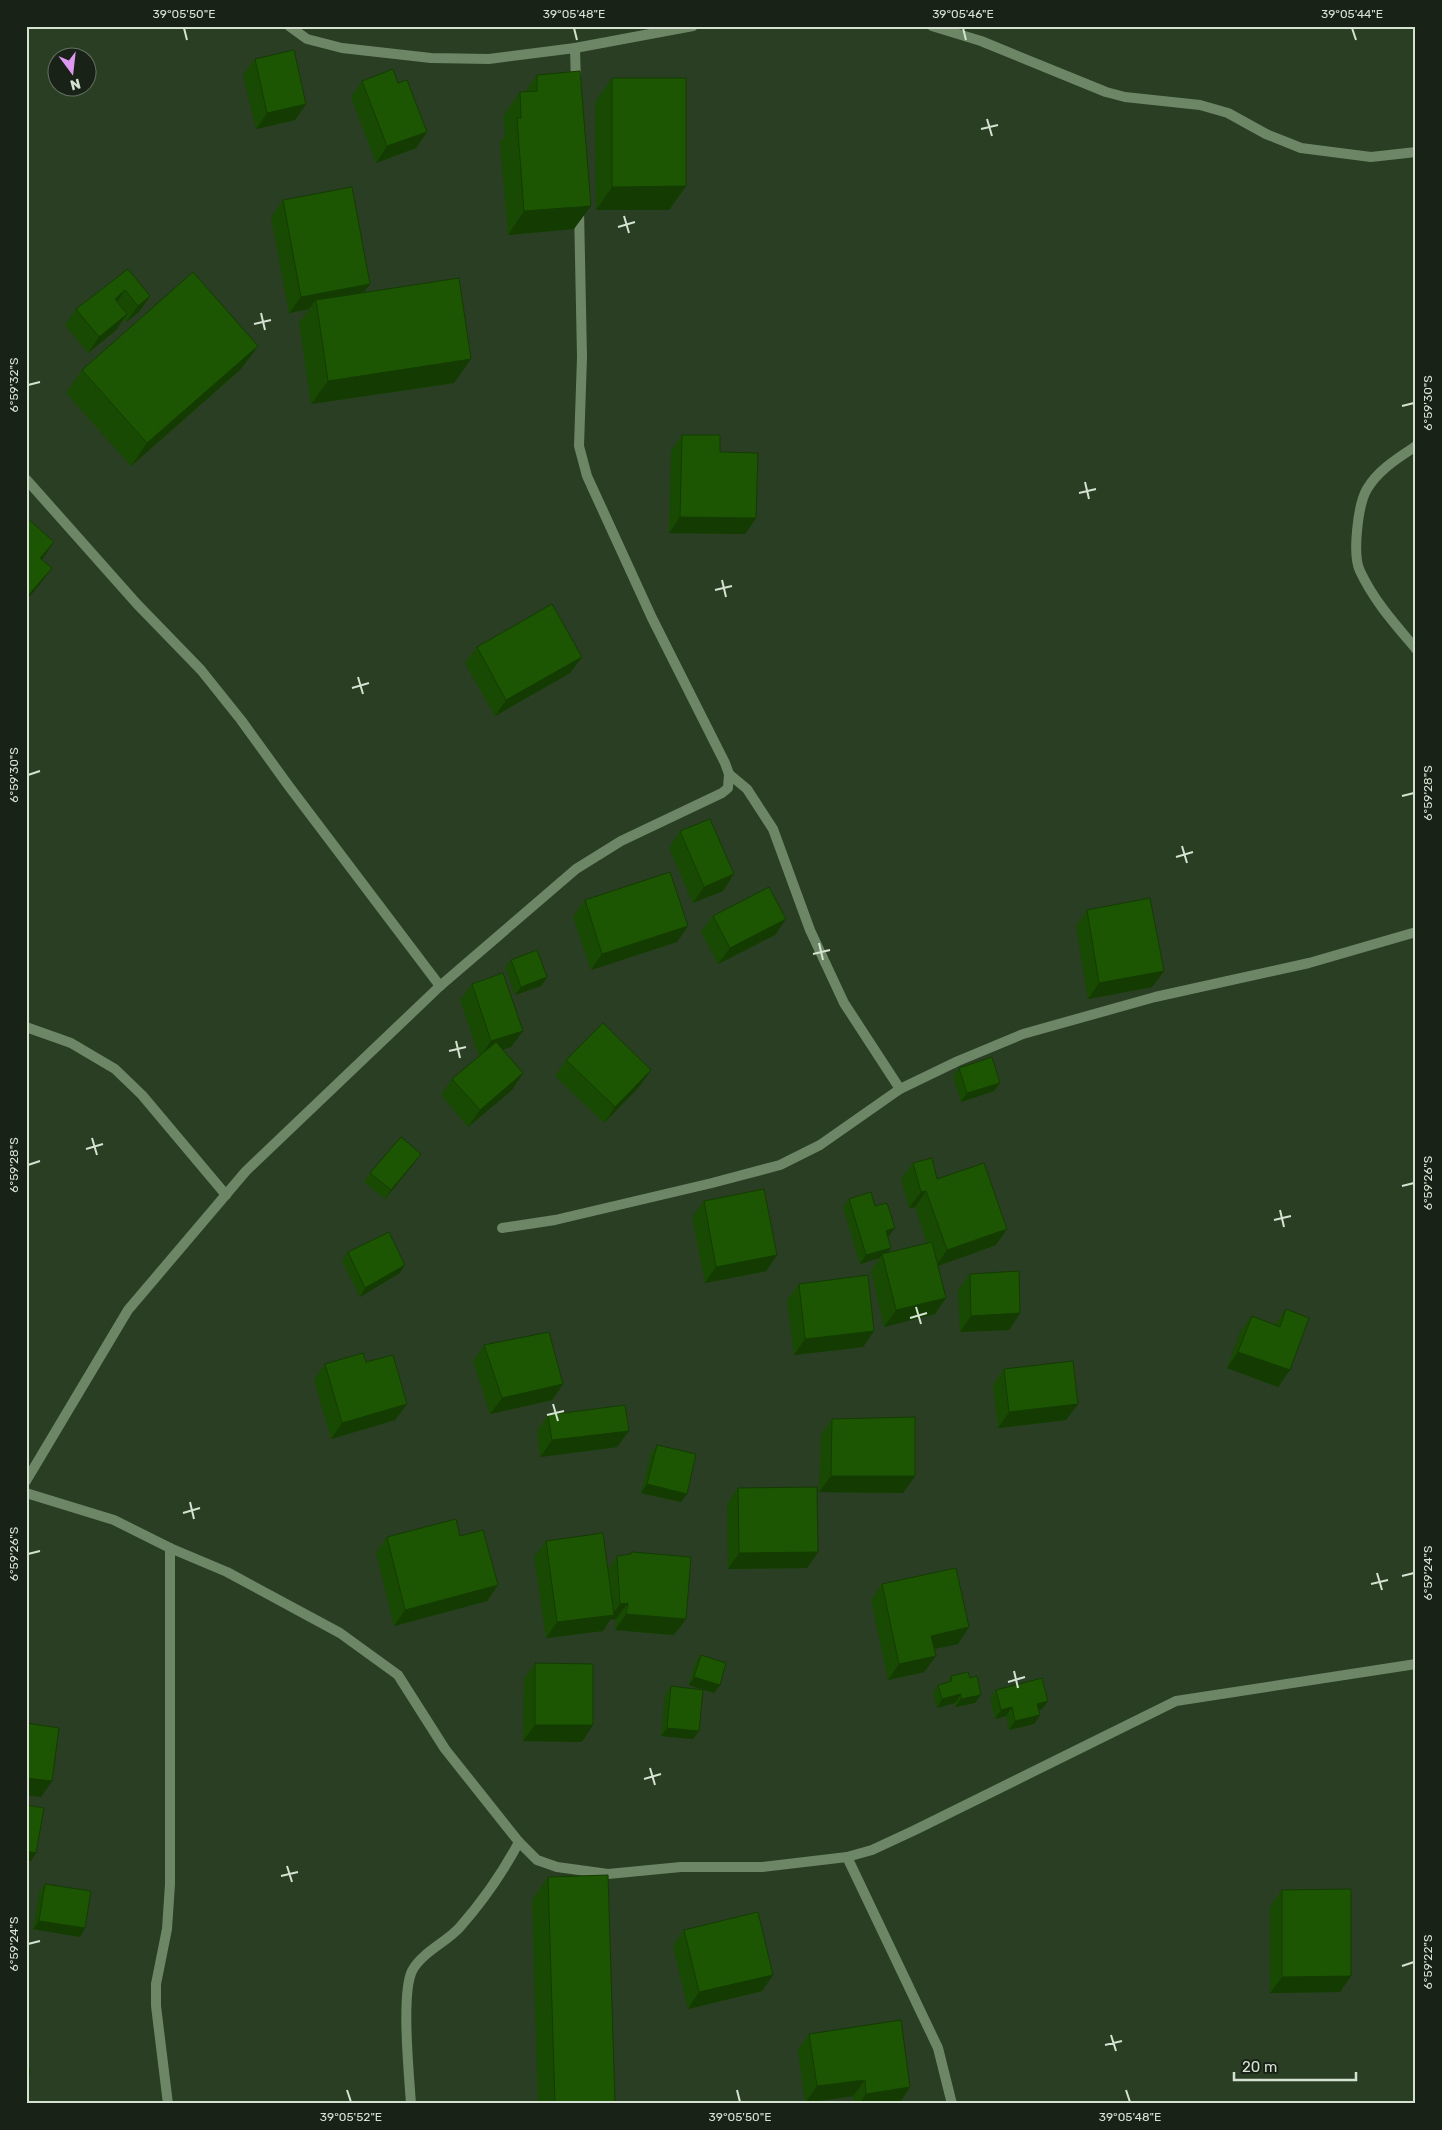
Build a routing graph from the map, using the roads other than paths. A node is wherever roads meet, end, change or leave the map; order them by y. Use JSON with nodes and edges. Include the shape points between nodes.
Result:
{"nodes":[{"id":1,"x":289,"y":26,"type":"edge"},
{"id":2,"x":693,"y":26,"type":"edge"},
{"id":3,"x":932,"y":26,"type":"edge"},
{"id":4,"x":575,"y":48,"type":"junction"},
{"id":5,"x":576,"y":98,"type":"edge"},
{"id":6,"x":1416,"y":152,"type":"edge"},
{"id":7,"x":578,"y":198,"type":"edge"},
{"id":8,"x":1416,"y":446,"type":"edge"},
{"id":9,"x":26,"y":479,"type":"edge"},
{"id":10,"x":1416,"y":649,"type":"edge"},
{"id":11,"x":729,"y":774,"type":"junction"},
{"id":12,"x":1416,"y":932,"type":"edge"},
{"id":13,"x":440,"y":986,"type":"junction"},
{"id":14,"x":26,"y":1027,"type":"edge"},
{"id":15,"x":900,"y":1089,"type":"junction"},
{"id":16,"x":226,"y":1195,"type":"junction"},
{"id":17,"x":502,"y":1228,"type":"dead end"},
{"id":18,"x":26,"y":1481,"type":"edge"},
{"id":19,"x":26,"y":1492,"type":"edge"},
{"id":20,"x":170,"y":1548,"type":"junction"},
{"id":21,"x":1416,"y":1664,"type":"edge"},
{"id":22,"x":519,"y":1842,"type":"junction"},
{"id":23,"x":847,"y":1856,"type":"junction"},
{"id":24,"x":168,"y":2104,"type":"edge"},
{"id":25,"x":411,"y":2104,"type":"edge"},
{"id":26,"x":952,"y":2104,"type":"edge"}],
"edges":[{"from":1,"to":4,"type":"street","via":[[307,39],[342,48],[431,58],[489,59]]},
{"from":2,"to":4,"type":"street"},
{"from":3,"to":6,"type":"street","via":[[982,41],[1106,92],[1200,105],[1228,113],[1266,134],[1301,148],[1371,157]]},
{"from":4,"to":5,"type":"street"},
{"from":7,"to":11,"type":"street","via":[[582,357],[579,446],[599,503]]},
{"from":8,"to":10,"type":"street","via":[[1390,463],[1367,489],[1355,536],[1359,569],[1379,605]]},
{"from":9,"to":13,"type":"street","via":[[242,720]]},
{"from":11,"to":13,"type":"street","via":[[728,788],[722,792],[621,841],[576,869]]},
{"from":11,"to":15,"type":"street","via":[[747,789],[773,829],[810,930],[844,1003]]},
{"from":12,"to":15,"type":"street","via":[[1309,963],[1155,997],[1023,1034]]},
{"from":13,"to":16,"type":"street","via":[[246,1171]]},
{"from":14,"to":16,"type":"street","via":[[71,1043],[115,1069],[142,1095]]},
{"from":15,"to":17,"type":"street","via":[[820,1145],[780,1165],[555,1220]]},
{"from":16,"to":18,"type":"street","via":[[128,1310]]},
{"from":19,"to":20,"type":"street","via":[[114,1520]]},
{"from":20,"to":22,"type":"street","via":[[227,1572],[340,1633],[398,1675],[445,1749]]},
{"from":20,"to":24,"type":"street","via":[[170,1884],[167,1928],[156,1984]]},
{"from":21,"to":23,"type":"street","via":[[1176,1701],[916,1830],[872,1850]]},
{"from":22,"to":23,"type":"street","via":[[537,1860],[556,1867],[608,1874],[681,1867],[762,1866]]},
{"from":22,"to":25,"type":"street","via":[[506,1866],[459,1928],[413,1969],[407,1988]]},
{"from":23,"to":26,"type":"street","via":[[938,2048]]}]}
